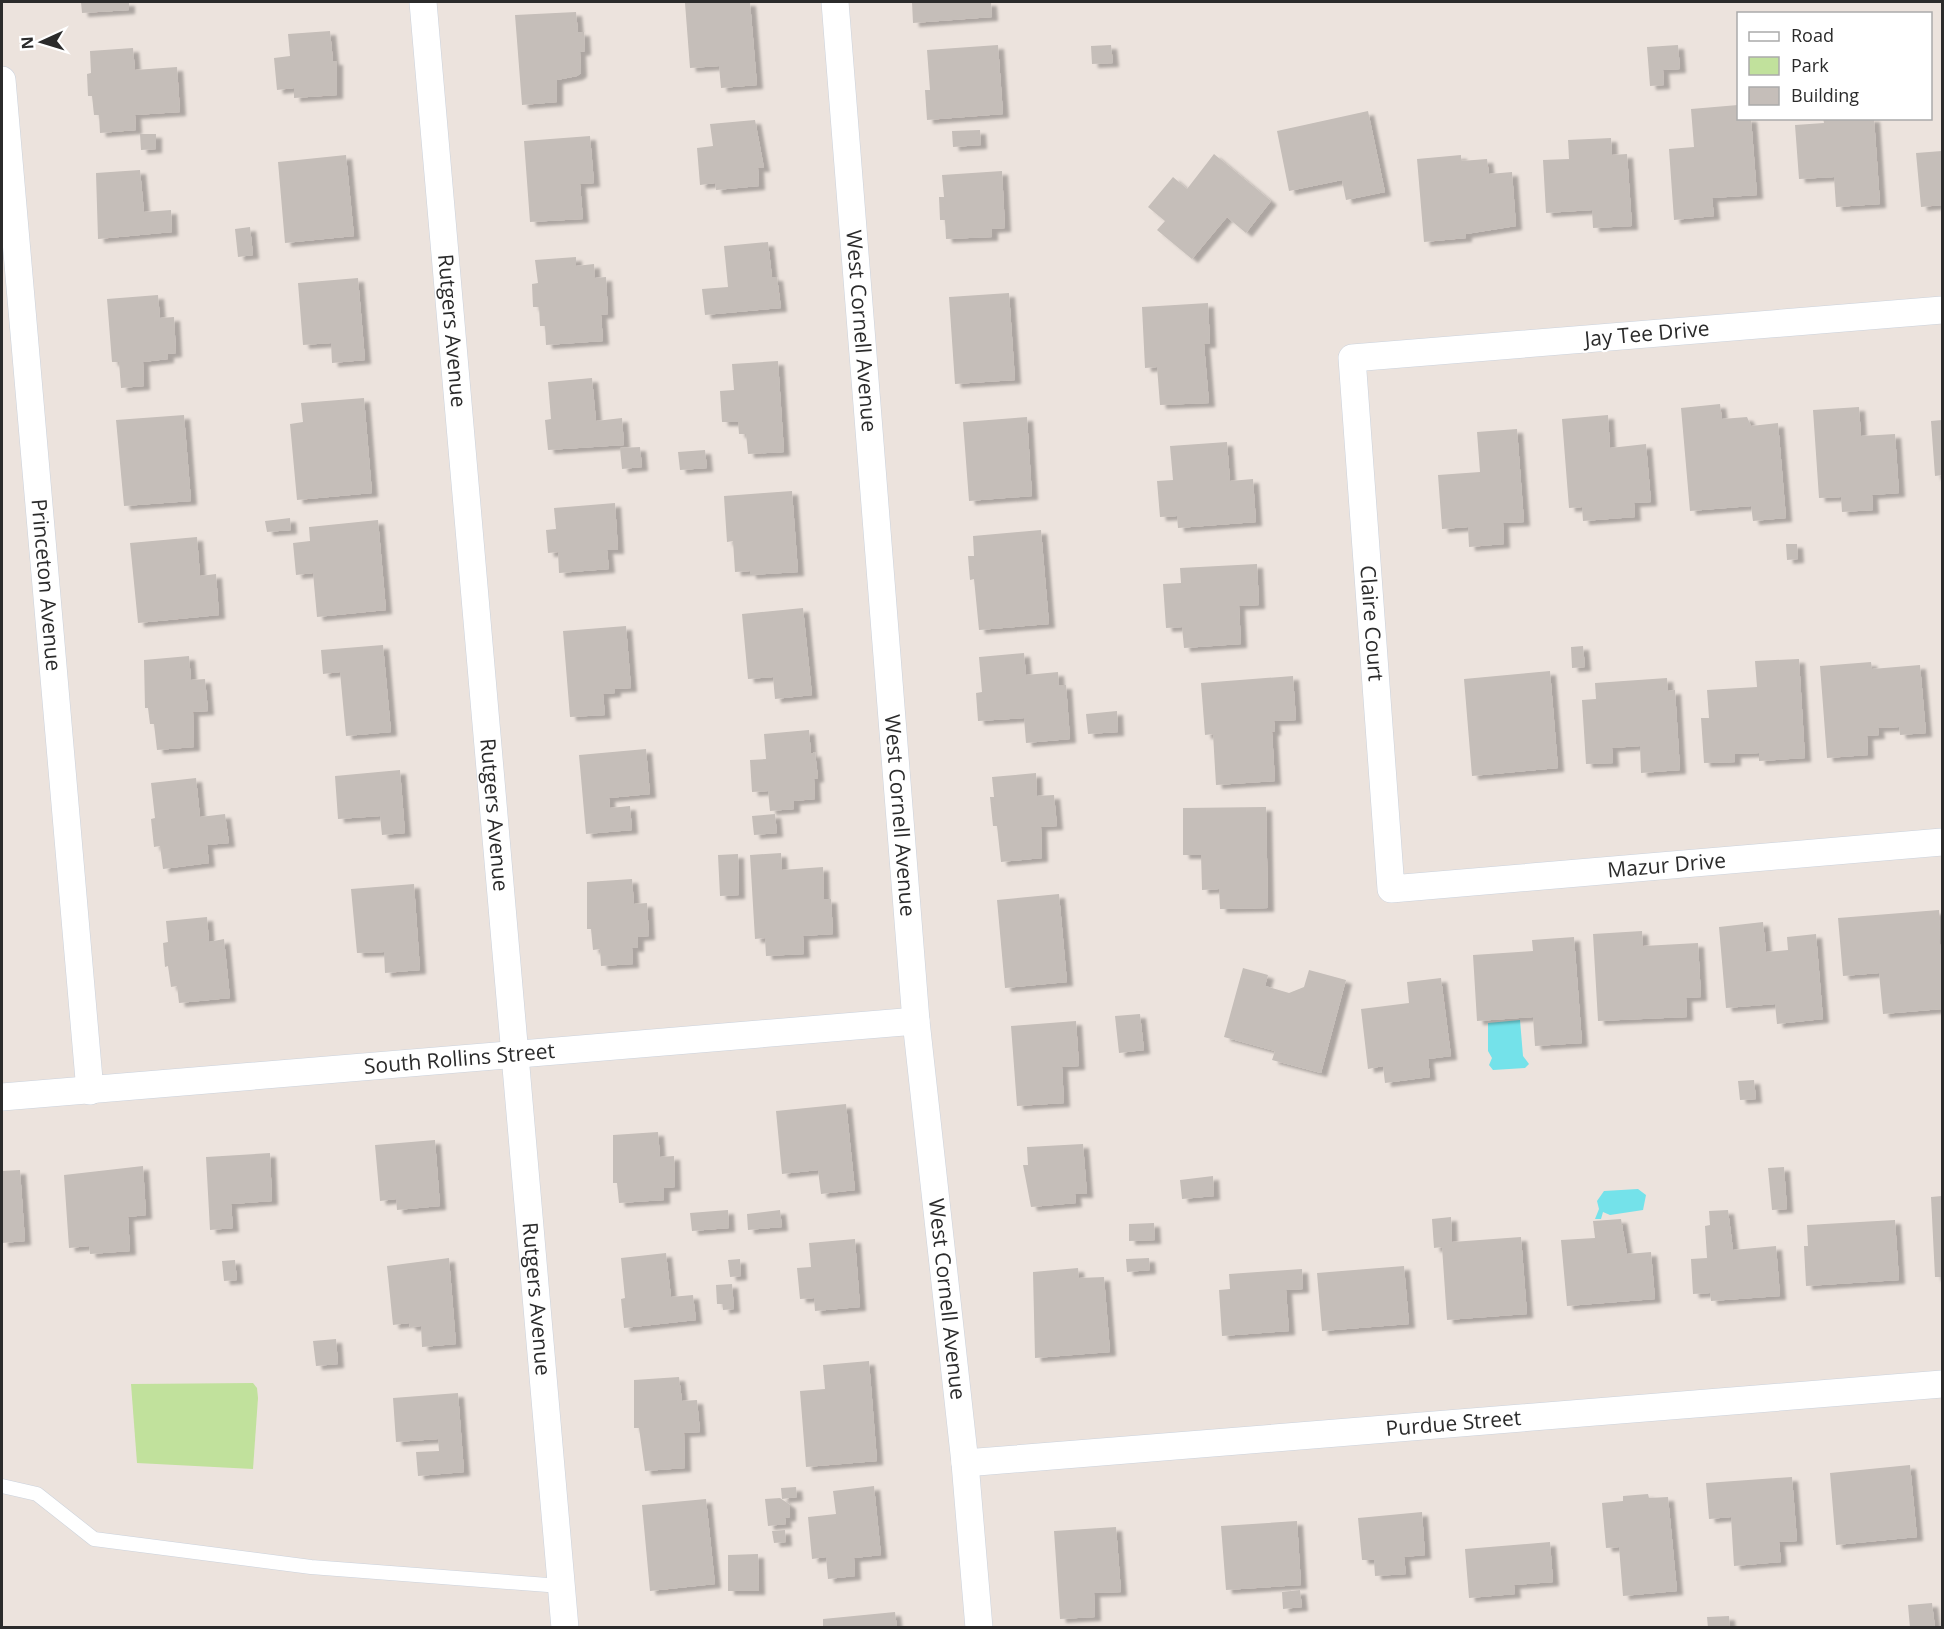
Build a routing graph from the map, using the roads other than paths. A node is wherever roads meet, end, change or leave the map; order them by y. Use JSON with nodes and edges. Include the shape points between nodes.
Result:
{"nodes":[{"id":1,"x":423,"y":2,"type":"edge"},
{"id":2,"x":835,"y":2,"type":"edge"},
{"id":3,"x":2,"y":80,"type":"edge"},
{"id":4,"x":1942,"y":310,"type":"edge"},
{"id":5,"x":1352,"y":358,"type":"joint"},
{"id":6,"x":1942,"y":842,"type":"edge"},
{"id":7,"x":1391,"y":889,"type":"joint"},
{"id":8,"x":916,"y":1021,"type":"junction"},
{"id":9,"x":513,"y":1053,"type":"junction"},
{"id":10,"x":90,"y":1091,"type":"junction"},
{"id":11,"x":2,"y":1097,"type":"edge"},
{"id":12,"x":1942,"y":1384,"type":"edge"},
{"id":13,"x":965,"y":1463,"type":"junction"},
{"id":14,"x":2,"y":1486,"type":"edge"},
{"id":15,"x":561,"y":1586,"type":"junction"},
{"id":16,"x":565,"y":1628,"type":"edge"},
{"id":17,"x":979,"y":1628,"type":"edge"}],
"edges":[{"from":1,"to":9,"type":"street","name":"Rutgers Avenue"},
{"from":2,"to":8,"type":"street","name":"West Cornell Avenue"},
{"from":3,"to":10,"type":"street","name":"Princeton Avenue"},
{"from":4,"to":5,"type":"street","name":"Jay Tee Drive"},
{"from":5,"to":7,"type":"street","name":"Claire Court"},
{"from":6,"to":7,"type":"street","name":"Mazur Drive"},
{"from":8,"to":9,"type":"street","name":"South Rollins Street"},
{"from":8,"to":13,"type":"street","name":"West Cornell Avenue"},
{"from":9,"to":10,"type":"street","name":"South Rollins Street"},
{"from":9,"to":15,"type":"street","name":"Rutgers Avenue"},
{"from":10,"to":11,"type":"street","name":"South Rollins Street"},
{"from":12,"to":13,"type":"street","name":"Purdue Street"},
{"from":13,"to":17,"type":"street","name":"West Cornell Avenue"},
{"from":14,"to":15,"type":"lane","via":[[37,1494],[94,1539],[311,1567]]},
{"from":15,"to":16,"type":"street","name":"Rutgers Avenue"}]}
